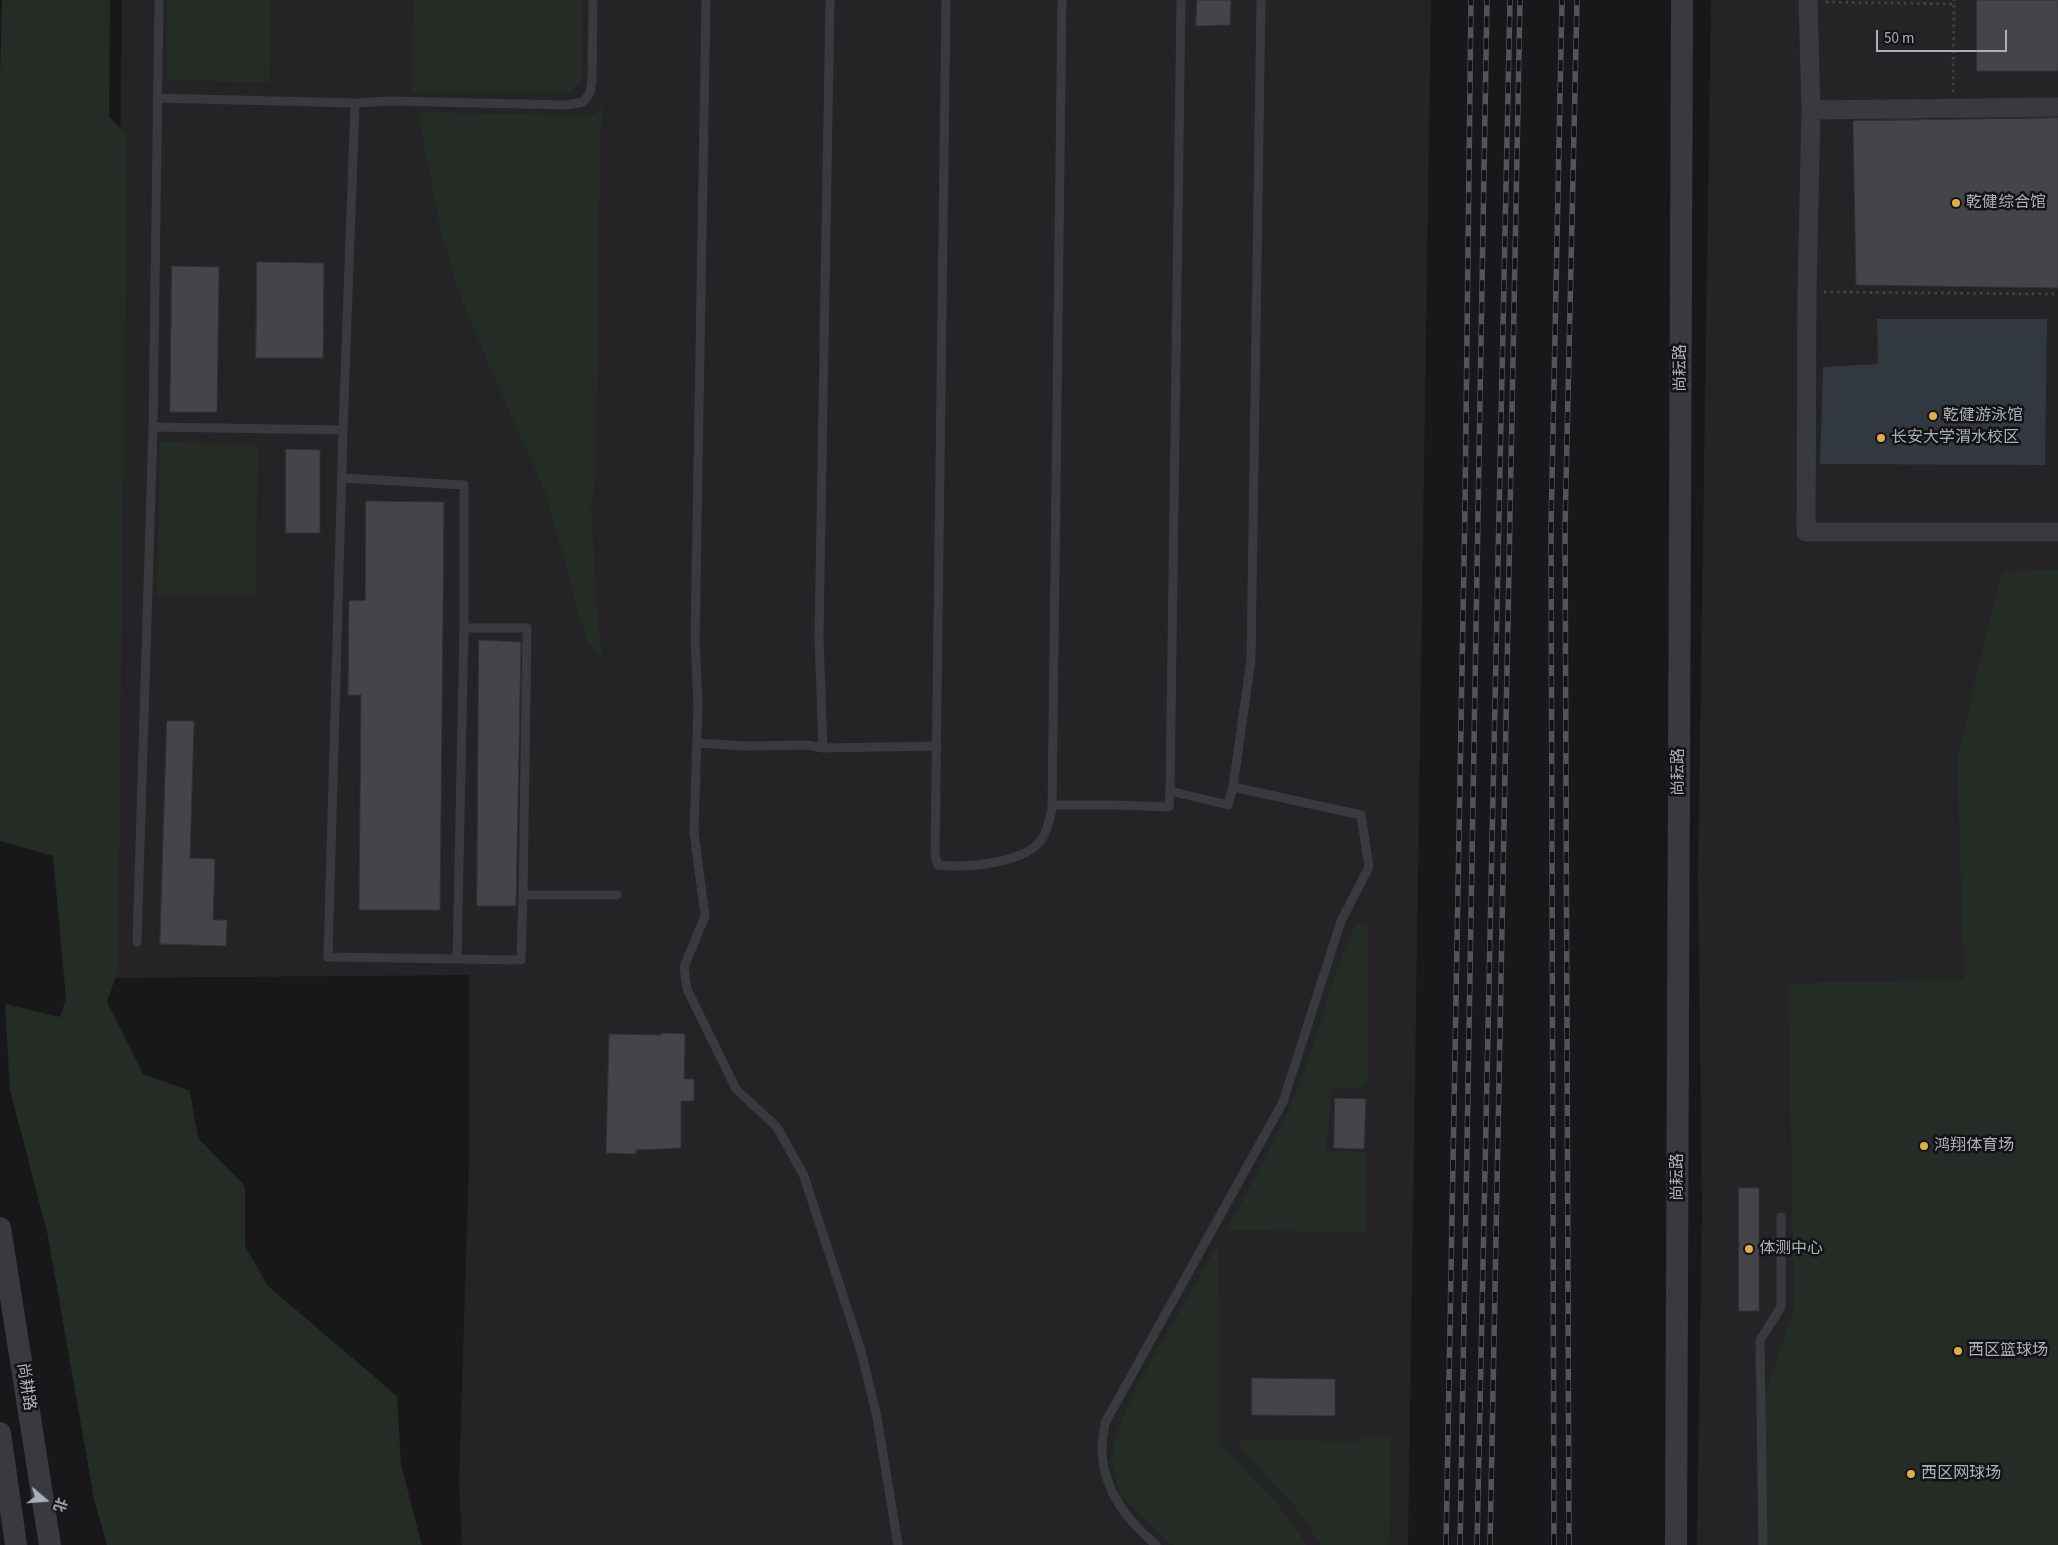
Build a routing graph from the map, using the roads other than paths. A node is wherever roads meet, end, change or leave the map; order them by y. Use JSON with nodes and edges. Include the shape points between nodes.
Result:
{"nodes":[{"id":1,"x":159,"y":0,"type":"edge"},
{"id":2,"x":593,"y":0,"type":"edge"},
{"id":3,"x":706,"y":0,"type":"edge"},
{"id":4,"x":830,"y":0,"type":"edge"},
{"id":5,"x":946,"y":0,"type":"edge"},
{"id":6,"x":1062,"y":0,"type":"edge"},
{"id":7,"x":1181,"y":0,"type":"edge"},
{"id":8,"x":1261,"y":0,"type":"edge"},
{"id":9,"x":1682,"y":0,"type":"edge"},
{"id":10,"x":1808,"y":1,"type":"edge"},
{"id":11,"x":157,"y":98,"type":"junction"},
{"id":12,"x":355,"y":103,"type":"junction"},
{"id":13,"x":2058,"y":107,"type":"edge"},
{"id":14,"x":1811,"y":110,"type":"junction"},
{"id":15,"x":153,"y":428,"type":"junction"},
{"id":16,"x":343,"y":430,"type":"junction"},
{"id":17,"x":342,"y":478,"type":"junction"},
{"id":18,"x":2058,"y":532,"type":"edge"},
{"id":19,"x":464,"y":628,"type":"junction"},
{"id":20,"x":697,"y":743,"type":"junction"},
{"id":21,"x":937,"y":746,"type":"junction"},
{"id":22,"x":823,"y":748,"type":"junction"},
{"id":23,"x":1233,"y":787,"type":"junction"},
{"id":24,"x":1170,"y":791,"type":"junction"},
{"id":25,"x":1052,"y":805,"type":"junction"},
{"id":26,"x":523,"y":895,"type":"junction"},
{"id":27,"x":618,"y":895,"type":"dead end"},
{"id":28,"x":137,"y":942,"type":"dead end"},
{"id":29,"x":457,"y":959,"type":"junction"},
{"id":30,"x":1781,"y":1217,"type":"dead end"},
{"id":31,"x":0,"y":1228,"type":"edge"},
{"id":32,"x":0,"y":1432,"type":"edge"},
{"id":33,"x":16,"y":1545,"type":"edge"},
{"id":34,"x":50,"y":1545,"type":"edge"},
{"id":35,"x":898,"y":1545,"type":"edge"},
{"id":36,"x":1156,"y":1545,"type":"edge"},
{"id":37,"x":1676,"y":1545,"type":"edge"},
{"id":38,"x":1763,"y":1545,"type":"edge"}],
"edges":[{"from":1,"to":11,"type":"lane"},
{"from":2,"to":12,"type":"lane","via":[[592,79],[590,93],[583,102],[566,105]]},
{"from":3,"to":20,"type":"lane","via":[[695,641]]},
{"from":4,"to":22,"type":"lane","via":[[819,637]]},
{"from":5,"to":21,"type":"lane"},
{"from":6,"to":25,"type":"lane"},
{"from":7,"to":24,"type":"lane"},
{"from":8,"to":23,"type":"lane","via":[[1251,660]]},
{"from":9,"to":37,"type":"street","name":"尚耘路"},
{"from":10,"to":14,"type":"street"},
{"from":11,"to":12,"type":"lane"},
{"from":11,"to":15,"type":"lane"},
{"from":12,"to":16,"type":"lane"},
{"from":13,"to":14,"type":"street"},
{"from":14,"to":18,"type":"street","via":[[1806,532]]},
{"from":15,"to":16,"type":"lane"},
{"from":15,"to":28,"type":"lane"},
{"from":16,"to":17,"type":"lane"},
{"from":17,"to":19,"type":"lane","via":[[464,485]]},
{"from":17,"to":29,"type":"lane","via":[[328,957]]},
{"from":19,"to":26,"type":"lane","via":[[527,628]]},
{"from":19,"to":29,"type":"lane"},
{"from":20,"to":22,"type":"lane"},
{"from":20,"to":35,"type":"lane","via":[[694,832],[705,916],[684,967],[687,989],[736,1089],[777,1127],[804,1176],[861,1351],[877,1417]]},
{"from":21,"to":22,"type":"lane"},
{"from":21,"to":25,"type":"lane","via":[[935,856],[938,865],[981,866],[1026,853],[1043,838]]},
{"from":23,"to":24,"type":"lane","via":[[1228,805]]},
{"from":23,"to":36,"type":"lane","via":[[1361,815],[1369,867],[1341,921],[1283,1102],[1105,1423],[1102,1452],[1107,1482],[1122,1511]]},
{"from":24,"to":25,"type":"lane","via":[[1169,807]]},
{"from":26,"to":27,"type":"lane"},
{"from":26,"to":29,"type":"lane","via":[[521,960]]},
{"from":30,"to":38,"type":"lane","via":[[1782,1307],[1760,1340]]},
{"from":31,"to":34,"type":"street","name":"尚耕路"},
{"from":32,"to":33,"type":"street"}]}
